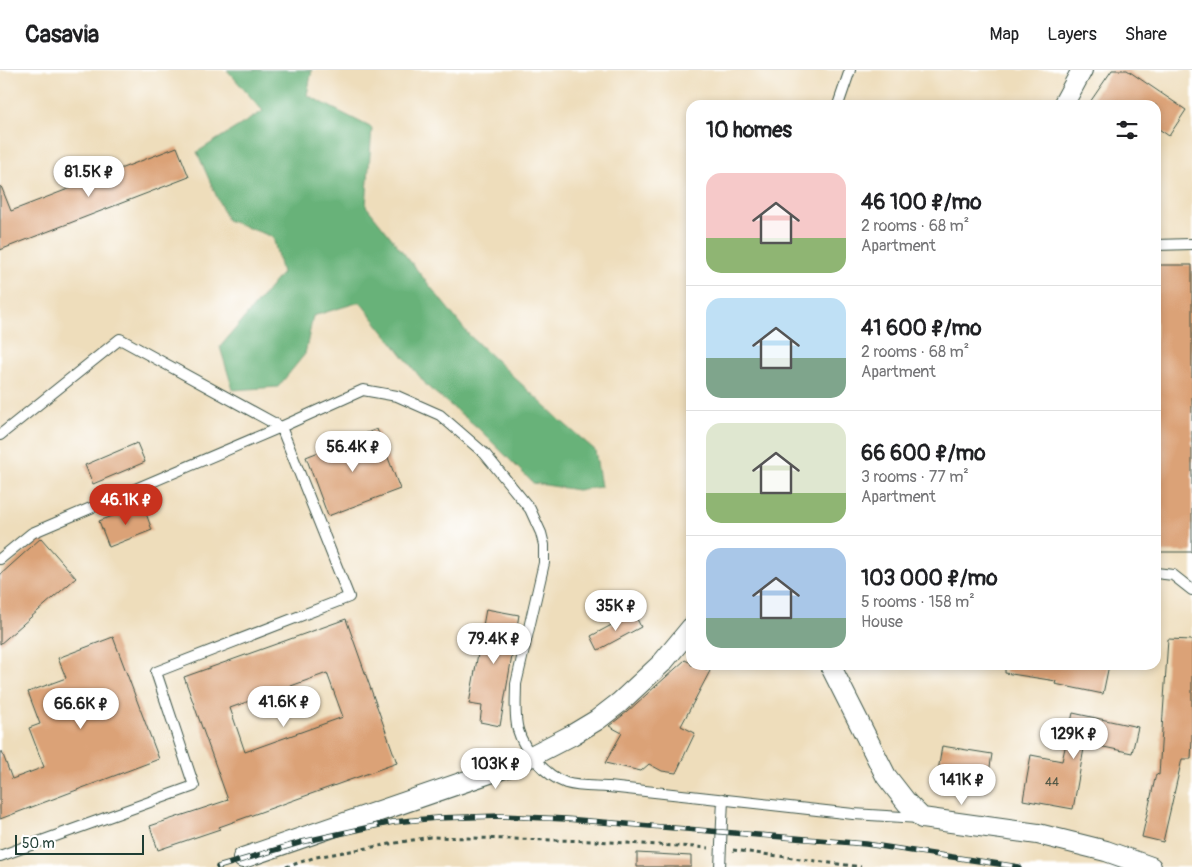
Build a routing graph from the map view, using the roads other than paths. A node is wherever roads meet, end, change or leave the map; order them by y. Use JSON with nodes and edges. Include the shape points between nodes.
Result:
{"nodes":[{"id":1,"x":850,"y":70,"type":"edge"},
{"id":2,"x":1082,"y":70,"type":"edge"},
{"id":3,"x":840,"y":100,"type":"edge"},
{"id":4,"x":1066,"y":100,"type":"edge"},
{"id":5,"x":1192,"y":244,"type":"edge"},
{"id":6,"x":1161,"y":245,"type":"edge"},
{"id":7,"x":281,"y":427,"type":"junction"},
{"id":8,"x":0,"y":434,"type":"edge"},
{"id":9,"x":0,"y":559,"type":"edge"},
{"id":10,"x":1161,"y":574,"type":"edge"},
{"id":11,"x":1192,"y":590,"type":"edge"},
{"id":12,"x":686,"y":634,"type":"edge"},
{"id":13,"x":833,"y":670,"type":"edge"},
{"id":14,"x":532,"y":756,"type":"junction"},
{"id":15,"x":723,"y":799,"type":"junction"},
{"id":16,"x":922,"y":818,"type":"junction"},
{"id":17,"x":0,"y":856,"type":"edge"},
{"id":18,"x":242,"y":858,"type":"dead end"},
{"id":19,"x":720,"y":867,"type":"edge"},
{"id":20,"x":1151,"y":867,"type":"edge"}],
"edges":[{"from":1,"to":3,"type":"lane"},
{"from":2,"to":4,"type":"street"},
{"from":5,"to":6,"type":"lane"},
{"from":7,"to":8,"type":"lane","via":[[120,339]]},
{"from":7,"to":9,"type":"lane","via":[[32,532]]},
{"from":7,"to":14,"type":"lane","via":[[363,390],[397,396],[440,415],[485,454],[530,509],[544,545],[544,563],[516,684],[516,700],[518,730]]},
{"from":7,"to":17,"type":"lane","via":[[349,597],[156,672],[194,786]]},
{"from":10,"to":11,"type":"lane","via":[[1173,576]]},
{"from":12,"to":14,"type":"street","via":[[662,663],[619,703],[580,730]]},
{"from":13,"to":16,"type":"street","via":[[886,776]]},
{"from":14,"to":15,"type":"lane","via":[[541,767],[567,783]]},
{"from":14,"to":18,"type":"street","via":[[496,772]]},
{"from":15,"to":16,"type":"lane","via":[[853,814]]},
{"from":15,"to":19,"type":"lane"},
{"from":16,"to":20,"type":"street","via":[[1038,834],[1106,851]]}]}
